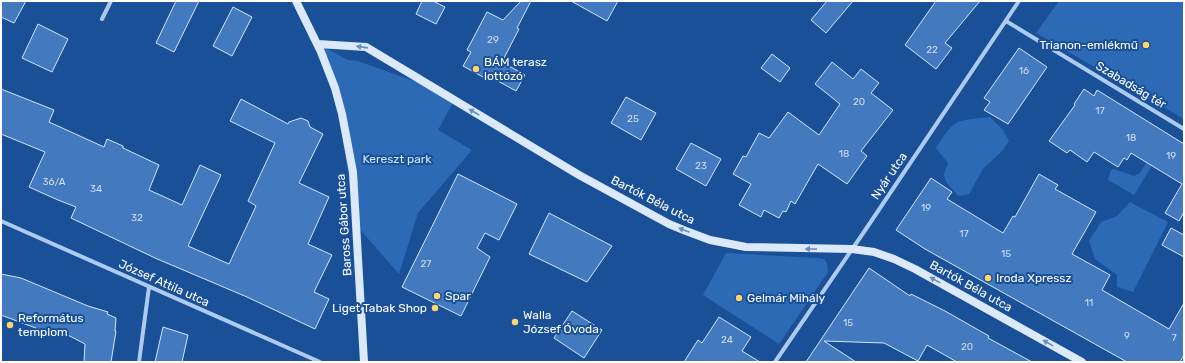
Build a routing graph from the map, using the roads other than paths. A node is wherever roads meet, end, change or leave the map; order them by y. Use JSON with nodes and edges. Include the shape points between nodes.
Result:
{"nodes":[{"id":1,"x":111,"y":1,"type":"edge"},
{"id":2,"x":296,"y":1,"type":"edge"},
{"id":3,"x":1019,"y":1,"type":"edge"},
{"id":4,"x":102,"y":19,"type":"dead end"},
{"id":5,"x":1006,"y":21,"type":"junction"},
{"id":6,"x":318,"y":44,"type":"junction"},
{"id":7,"x":1184,"y":129,"type":"edge"},
{"id":8,"x":1,"y":221,"type":"edge"},
{"id":9,"x":852,"y":249,"type":"junction"},
{"id":10,"x":149,"y":287,"type":"junction"},
{"id":11,"x":139,"y":362,"type":"edge"},
{"id":12,"x":320,"y":362,"type":"edge"},
{"id":13,"x":364,"y":362,"type":"edge"},
{"id":14,"x":775,"y":362,"type":"edge"},
{"id":15,"x":1082,"y":362,"type":"edge"}],
"edges":[{"from":1,"to":4,"type":"street"},
{"from":2,"to":6,"type":"street","name":"Baross Gábor utca"},
{"from":3,"to":5,"type":"street","name":"Nyár utca"},
{"from":5,"to":7,"type":"street","name":"Szabadság tér"},
{"from":5,"to":9,"type":"street","name":"Nyár utca"},
{"from":9,"to":6,"type":"street","name":"Bartók Béla utca","one_way":true,"via":[[746,247],[710,240],[686,231],[579,175],[366,47]]},
{"from":6,"to":13,"type":"street","name":"Baross Gábor utca","via":[[335,88],[353,172]]},
{"from":8,"to":10,"type":"street","name":"József Attila utca"},
{"from":9,"to":14,"type":"street","name":"Nyár utca"},
{"from":15,"to":9,"type":"street","name":"Bartók Béla utca","one_way":true,"via":[[916,269],[874,252]]},
{"from":10,"to":11,"type":"street"},
{"from":10,"to":12,"type":"street","name":"József Attila utca"}]}
